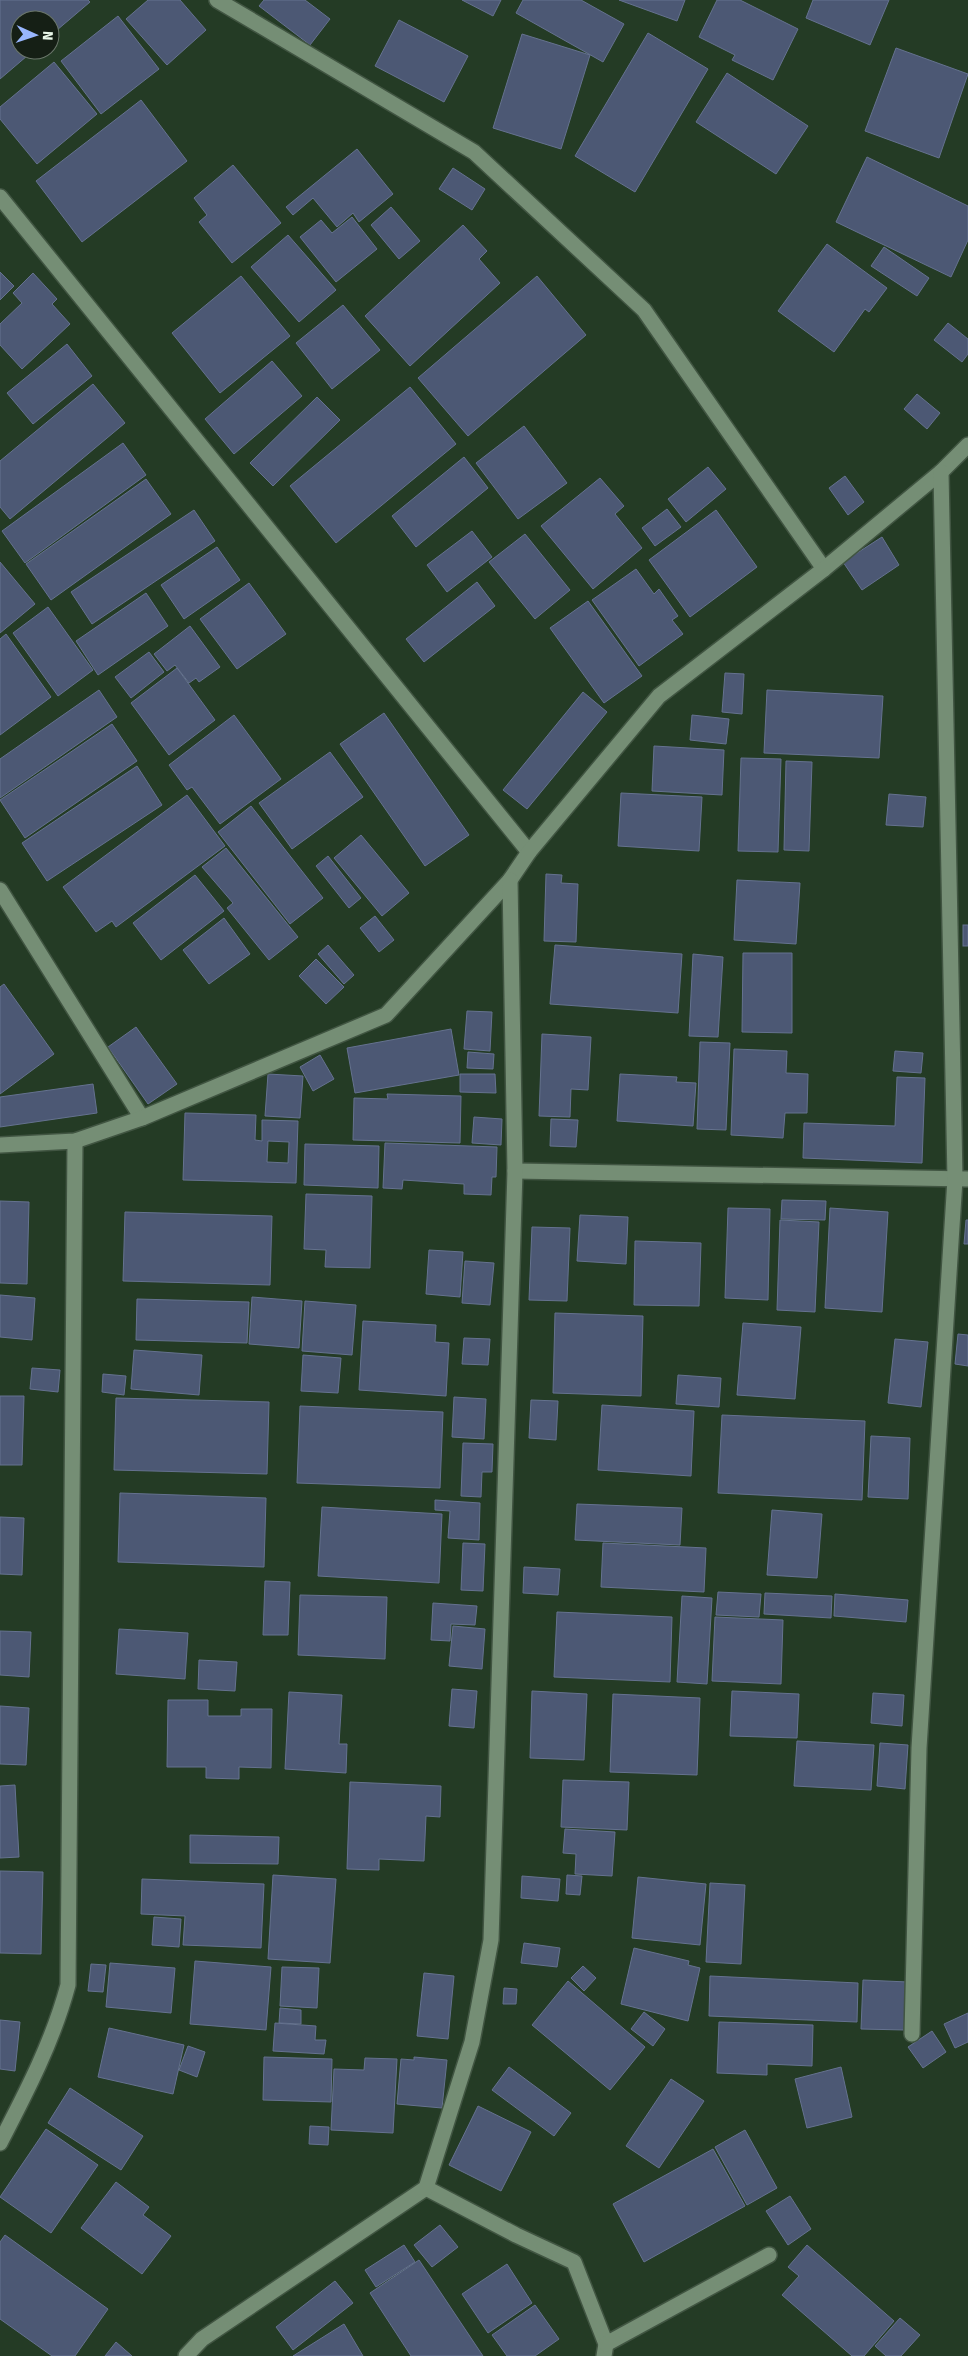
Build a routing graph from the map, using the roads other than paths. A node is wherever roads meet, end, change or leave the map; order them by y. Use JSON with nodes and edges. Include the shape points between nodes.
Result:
{"nodes":[{"id":1,"x":217,"y":0,"type":"edge"},
{"id":2,"x":0,"y":197,"type":"edge"},
{"id":3,"x":968,"y":445,"type":"edge"},
{"id":4,"x":942,"y":472,"type":"junction"},
{"id":5,"x":824,"y":569,"type":"junction"},
{"id":6,"x":529,"y":852,"type":"junction"},
{"id":7,"x":510,"y":880,"type":"junction"},
{"id":8,"x":0,"y":890,"type":"edge"},
{"id":9,"x":142,"y":1118,"type":"junction"},
{"id":10,"x":75,"y":1141,"type":"junction"},
{"id":11,"x":0,"y":1145,"type":"edge"},
{"id":12,"x":514,"y":1171,"type":"junction"},
{"id":13,"x":962,"y":1179,"type":"edge"},
{"id":14,"x":912,"y":2034,"type":"dead end"},
{"id":15,"x":0,"y":2143,"type":"edge"},
{"id":16,"x":426,"y":2188,"type":"junction"},
{"id":17,"x":769,"y":2255,"type":"dead end"},
{"id":18,"x":605,"y":2350,"type":"edge"},
{"id":19,"x":186,"y":2356,"type":"edge"}],
"edges":[{"from":1,"to":5,"type":"street","via":[[474,152],[644,310]]},
{"from":2,"to":6,"type":"street"},
{"from":3,"to":4,"type":"street"},
{"from":4,"to":5,"type":"street"},
{"from":4,"to":13,"type":"street"},
{"from":5,"to":6,"type":"street","via":[[659,696]]},
{"from":6,"to":7,"type":"street"},
{"from":7,"to":9,"type":"street","via":[[386,1015]]},
{"from":7,"to":12,"type":"street"},
{"from":8,"to":9,"type":"street"},
{"from":9,"to":10,"type":"street"},
{"from":10,"to":11,"type":"street"},
{"from":10,"to":15,"type":"street","via":[[68,1985],[58,2023],[39,2068]]},
{"from":12,"to":13,"type":"street"},
{"from":12,"to":16,"type":"street","via":[[491,1940],[472,2042]]},
{"from":13,"to":14,"type":"street","via":[[919,1748]]},
{"from":16,"to":18,"type":"street","via":[[516,2236],[574,2262]]},
{"from":16,"to":19,"type":"street","via":[[202,2339]]},
{"from":17,"to":18,"type":"street"}]}
